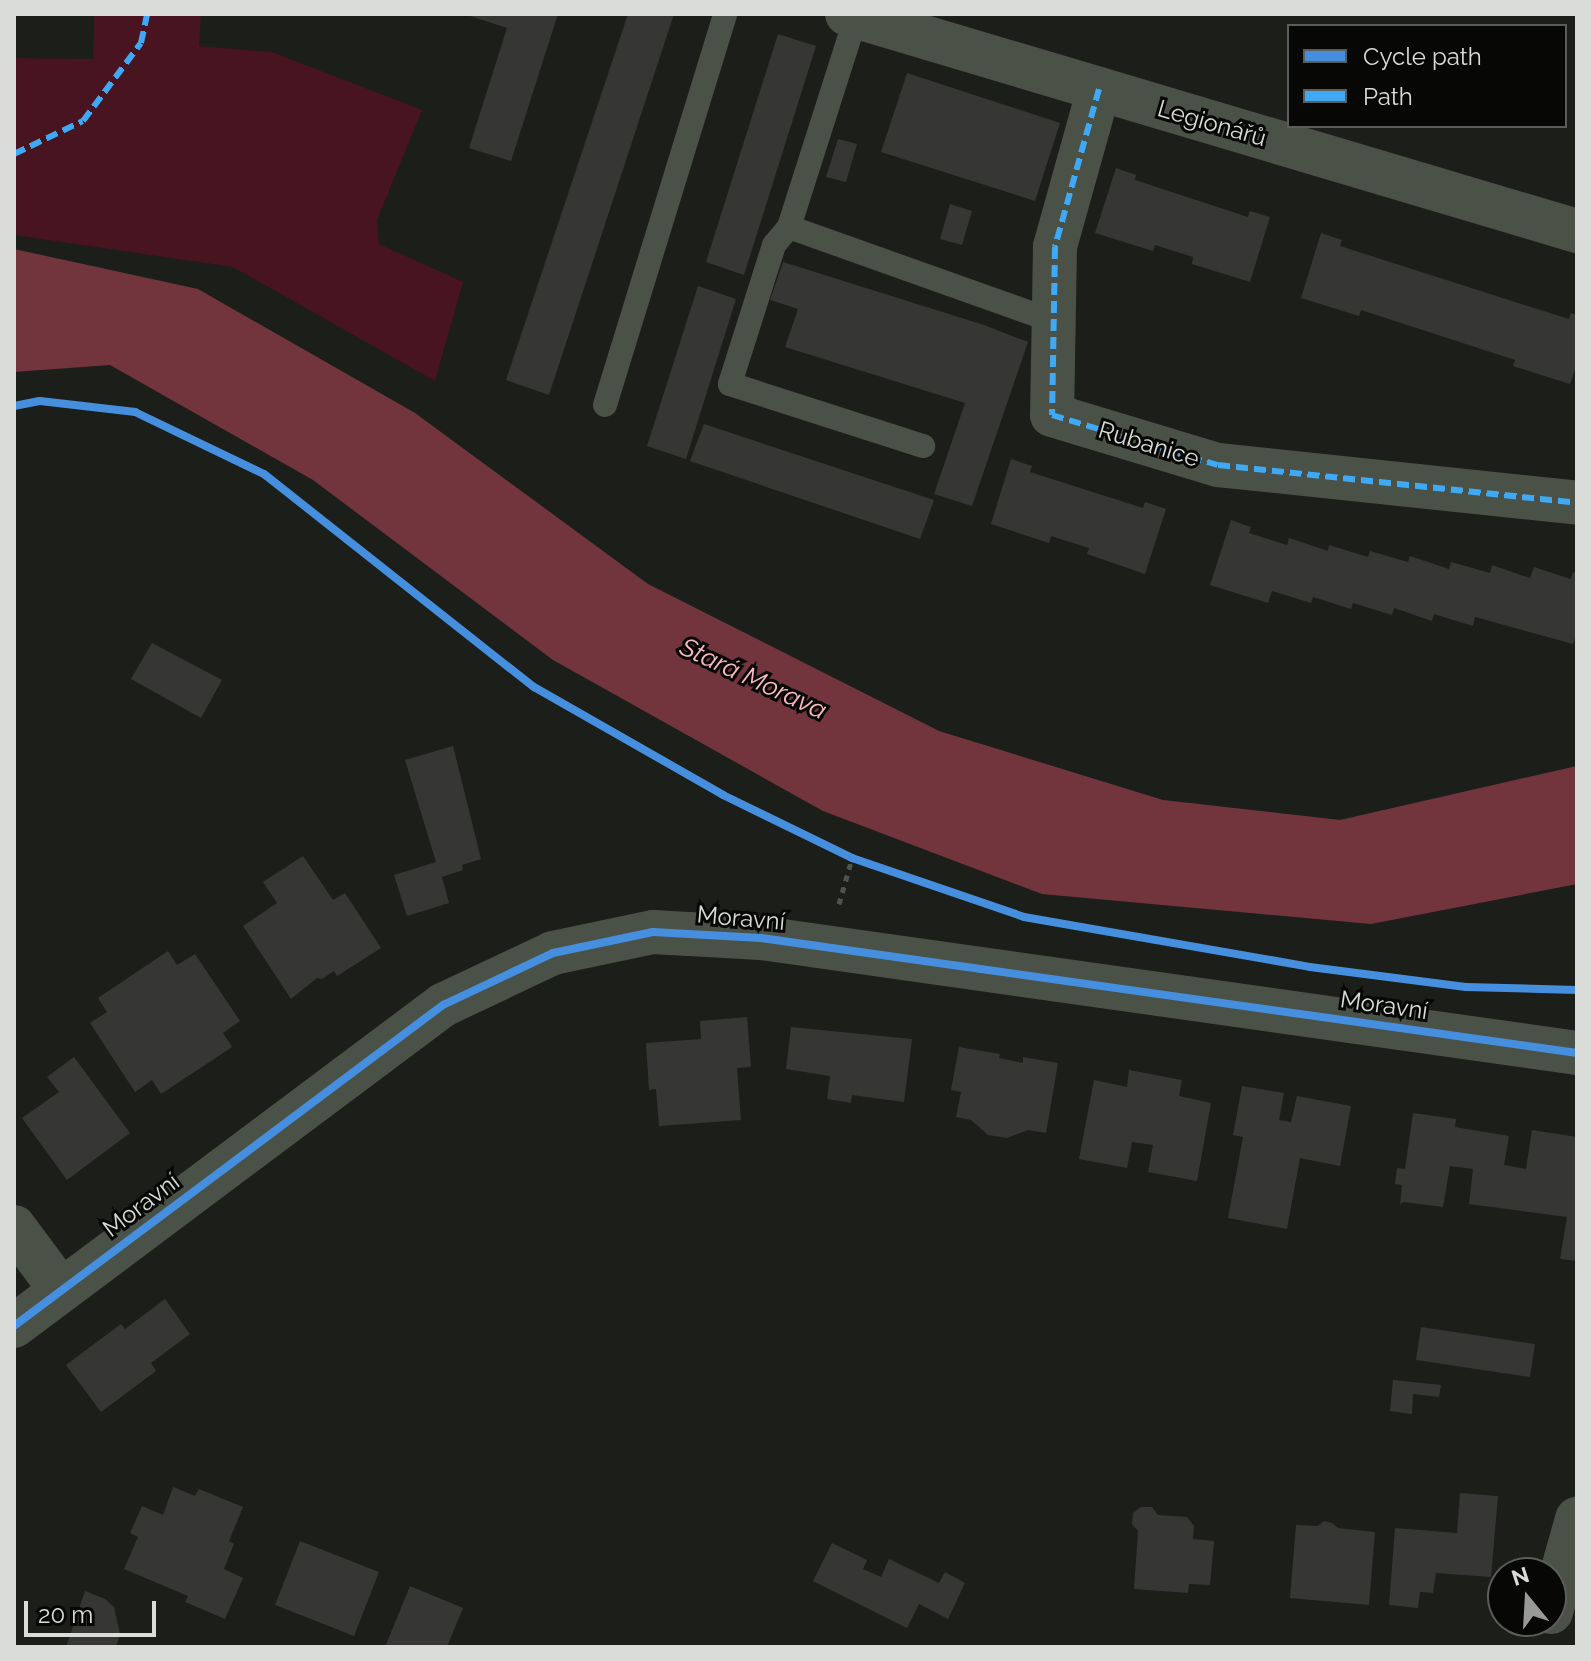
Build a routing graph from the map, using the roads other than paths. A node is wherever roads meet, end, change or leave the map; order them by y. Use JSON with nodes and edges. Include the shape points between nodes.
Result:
{"nodes":[{"id":1,"x":725,"y":14,"type":"edge"},
{"id":2,"x":852,"y":15,"type":"edge"},
{"id":3,"x":1099,"y":89,"type":"junction"},
{"id":4,"x":789,"y":227,"type":"junction"},
{"id":5,"x":1577,"y":231,"type":"edge"},
{"id":6,"x":1053,"y":321,"type":"junction"},
{"id":7,"x":605,"y":405,"type":"dead end"},
{"id":8,"x":923,"y":446,"type":"dead end"},
{"id":9,"x":1577,"y":503,"type":"edge"},
{"id":10,"x":1577,"y":1053,"type":"edge"},
{"id":11,"x":14,"y":1227,"type":"edge"},
{"id":12,"x":61,"y":1290,"type":"junction"},
{"id":13,"x":14,"y":1326,"type":"edge"},
{"id":14,"x":1577,"y":1519,"type":"edge"},
{"id":15,"x":1566,"y":1557,"type":"edge"}],
"edges":[{"from":1,"to":7,"type":"lane"},
{"from":2,"to":3,"type":"street","name":"Legionářů"},
{"from":2,"to":4,"type":"lane"},
{"from":3,"to":5,"type":"street","name":"Legionářů"},
{"from":3,"to":6,"type":"street","name":"Rubanice","via":[[1055,247]]},
{"from":4,"to":6,"type":"lane"},
{"from":4,"to":8,"type":"lane","via":[[774,245],[730,384]]},
{"from":6,"to":9,"type":"street","name":"Rubanice","via":[[1052,415],[1218,465]]},
{"from":10,"to":12,"type":"street","name":"Moravní","via":[[787,941],[653,932],[553,953],[443,1005]]},
{"from":11,"to":12,"type":"street"},
{"from":12,"to":13,"type":"street","name":"Moravní"},
{"from":14,"to":15,"type":"street"}]}
